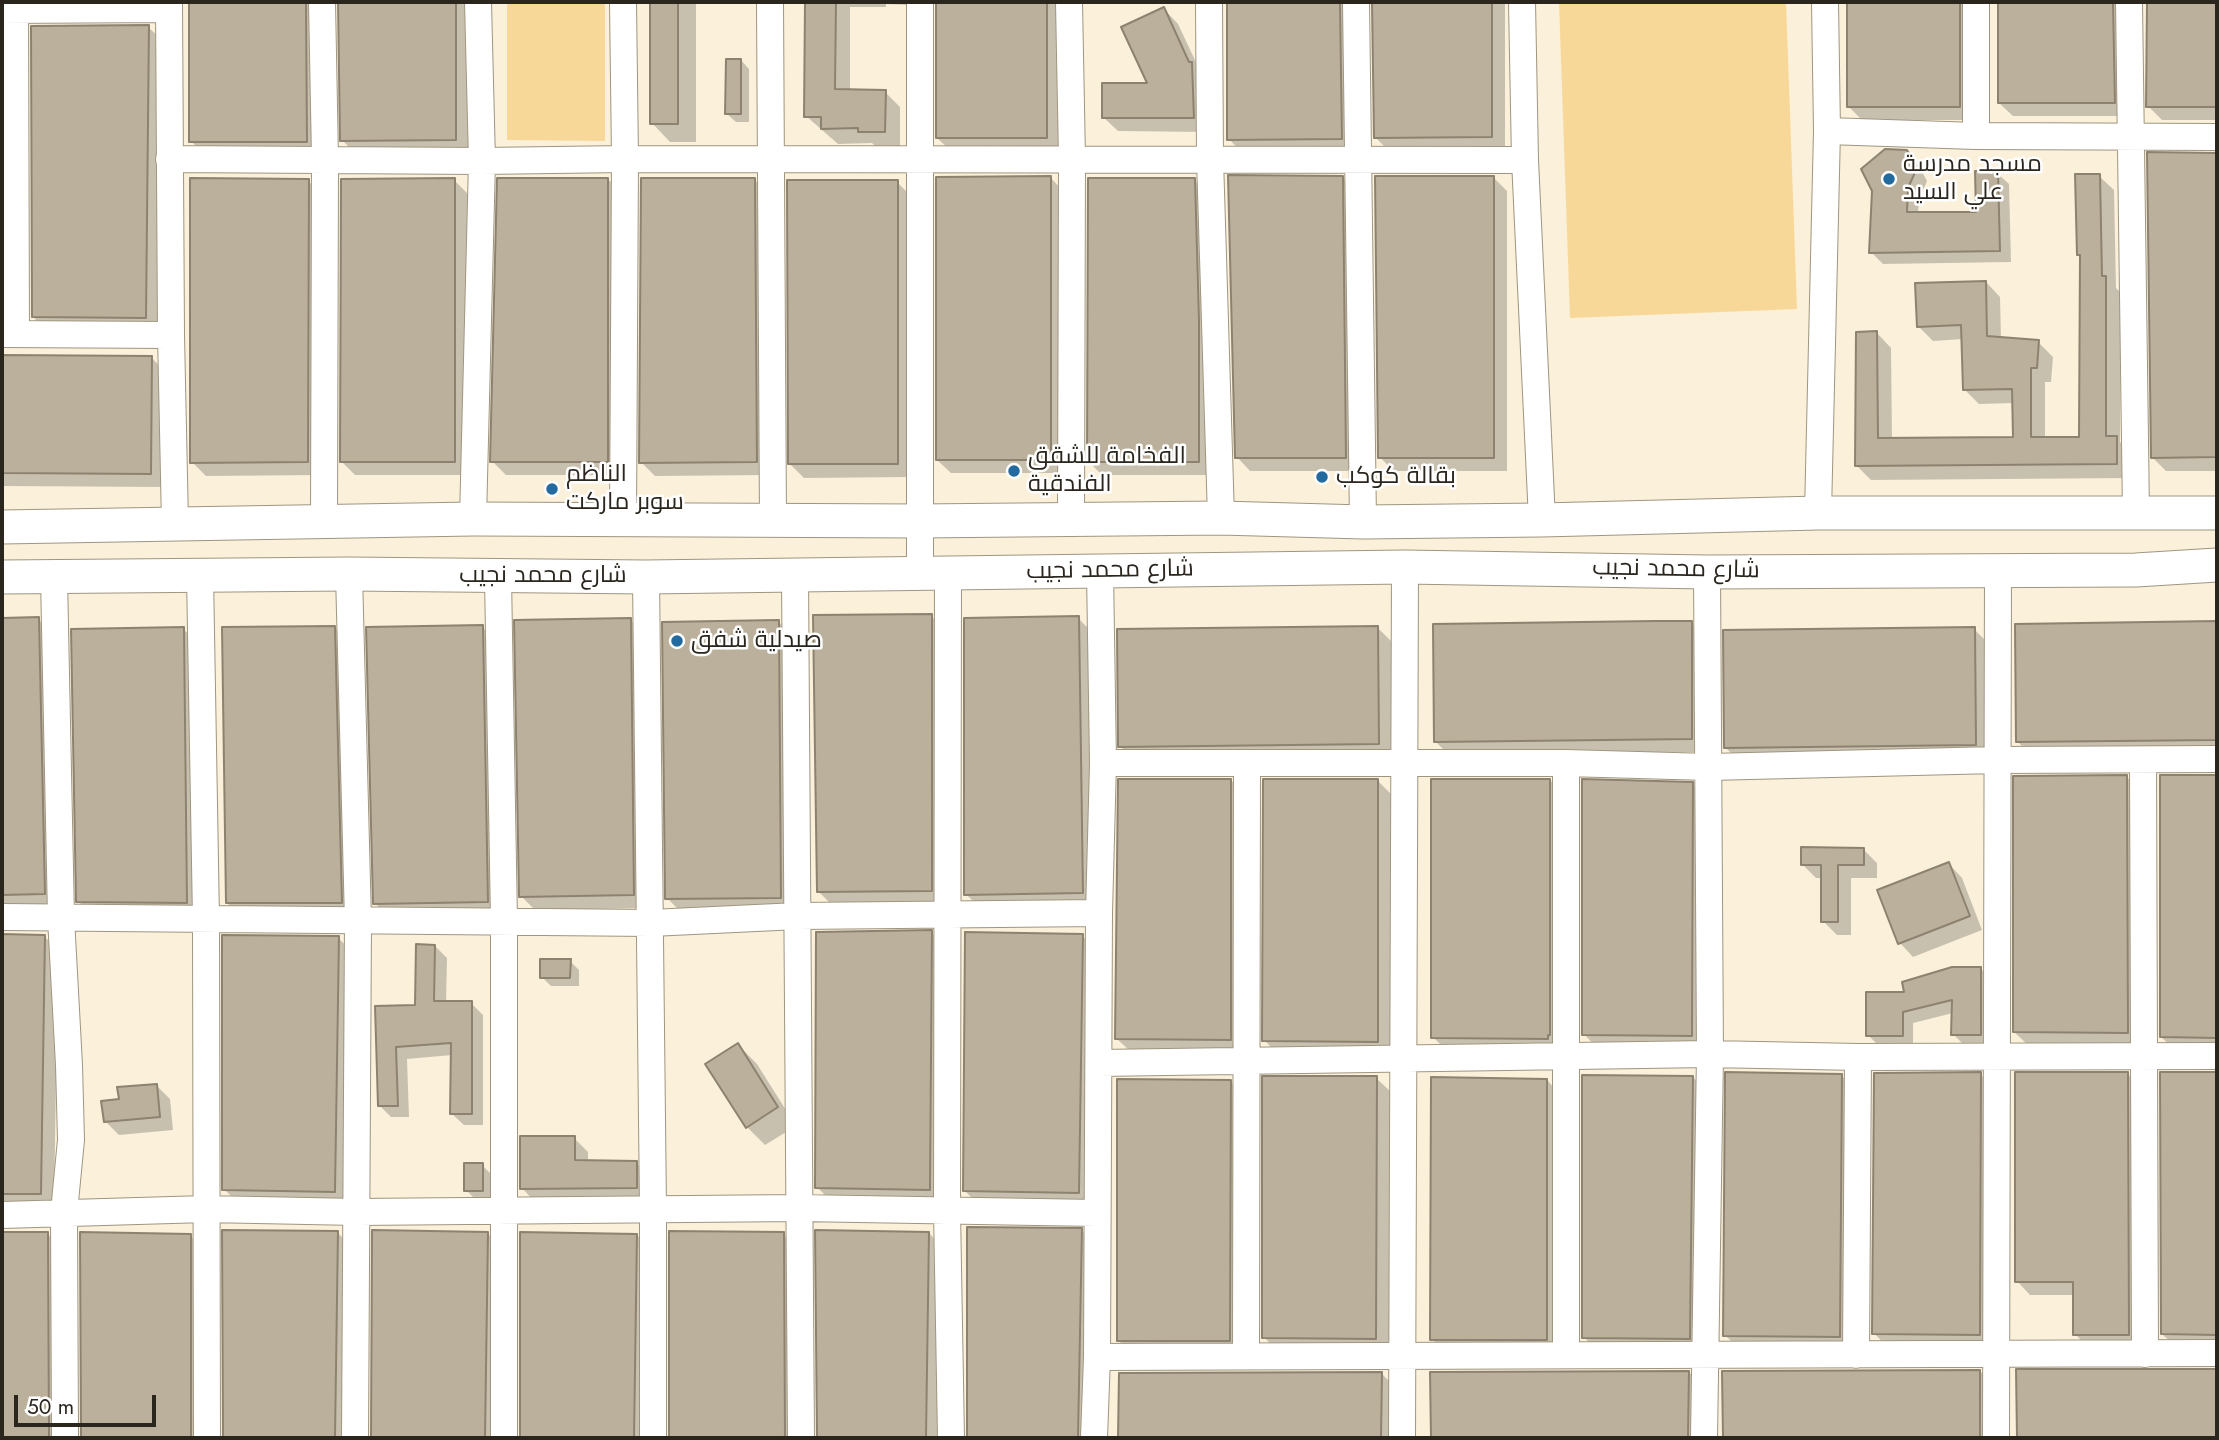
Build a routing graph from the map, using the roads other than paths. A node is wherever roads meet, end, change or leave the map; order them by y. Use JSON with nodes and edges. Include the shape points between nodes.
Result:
{"nodes":[{"id":1,"x":322,"y":2,"type":"edge"},
{"id":2,"x":478,"y":2,"type":"edge"},
{"id":3,"x":623,"y":2,"type":"edge"},
{"id":4,"x":770,"y":2,"type":"edge"},
{"id":5,"x":920,"y":2,"type":"edge"},
{"id":6,"x":1069,"y":2,"type":"edge"},
{"id":7,"x":1209,"y":2,"type":"edge"},
{"id":8,"x":1356,"y":2,"type":"edge"},
{"id":9,"x":1522,"y":2,"type":"edge"},
{"id":10,"x":1825,"y":2,"type":"edge"},
{"id":11,"x":1976,"y":2,"type":"edge"},
{"id":12,"x":2129,"y":2,"type":"edge"},
{"id":13,"x":169,"y":6,"type":"edge"},
{"id":14,"x":11,"y":8,"type":"edge"},
{"id":15,"x":1827,"y":131,"type":"junction"},
{"id":16,"x":1976,"y":136,"type":"junction"},
{"id":17,"x":2217,"y":136,"type":"edge"},
{"id":18,"x":2129,"y":138,"type":"junction"},
{"id":19,"x":169,"y":159,"type":"junction"},
{"id":20,"x":325,"y":159,"type":"junction"},
{"id":21,"x":625,"y":159,"type":"junction"},
{"id":22,"x":770,"y":159,"type":"junction"},
{"id":23,"x":921,"y":159,"type":"junction"},
{"id":24,"x":1072,"y":159,"type":"junction"},
{"id":25,"x":1210,"y":159,"type":"junction"},
{"id":26,"x":1357,"y":159,"type":"junction"},
{"id":27,"x":1525,"y":160,"type":"junction"},
{"id":28,"x":482,"y":161,"type":"junction"},
{"id":29,"x":9,"y":334,"type":"edge"},
{"id":30,"x":171,"y":335,"type":"junction"},
{"id":31,"x":1818,"y":513,"type":"junction"},
{"id":32,"x":2136,"y":513,"type":"junction"},
{"id":33,"x":2217,"y":513,"type":"edge"},
{"id":34,"x":1221,"y":518,"type":"junction"},
{"id":35,"x":473,"y":519,"type":"junction"},
{"id":36,"x":623,"y":519,"type":"junction"},
{"id":37,"x":773,"y":520,"type":"junction"},
{"id":38,"x":1071,"y":520,"type":"junction"},
{"id":39,"x":1542,"y":520,"type":"junction"},
{"id":40,"x":919,"y":521,"type":"junction"},
{"id":41,"x":324,"y":522,"type":"junction"},
{"id":42,"x":1363,"y":522,"type":"junction"},
{"id":43,"x":175,"y":524,"type":"junction"},
{"id":44,"x":2,"y":527,"type":"edge"},
{"id":45,"x":2217,"y":565,"type":"edge"},
{"id":46,"x":1405,"y":567,"type":"junction"},
{"id":47,"x":1100,"y":571,"type":"junction"},
{"id":48,"x":1997,"y":571,"type":"junction"},
{"id":49,"x":1707,"y":572,"type":"junction"},
{"id":50,"x":934,"y":573,"type":"junction"},
{"id":51,"x":349,"y":574,"type":"junction"},
{"id":52,"x":201,"y":575,"type":"junction"},
{"id":53,"x":795,"y":575,"type":"junction"},
{"id":54,"x":2,"y":577,"type":"edge"},
{"id":55,"x":54,"y":577,"type":"junction"},
{"id":56,"x":498,"y":577,"type":"junction"},
{"id":57,"x":646,"y":577,"type":"junction"},
{"id":58,"x":2217,"y":759,"type":"edge"},
{"id":59,"x":1997,"y":760,"type":"junction"},
{"id":60,"x":2143,"y":760,"type":"junction"},
{"id":61,"x":1102,"y":763,"type":"junction"},
{"id":62,"x":1404,"y":763,"type":"junction"},
{"id":63,"x":1566,"y":763,"type":"junction"},
{"id":64,"x":1247,"y":764,"type":"junction"},
{"id":65,"x":1709,"y":767,"type":"junction"},
{"id":66,"x":1099,"y":914,"type":"junction"},
{"id":67,"x":948,"y":915,"type":"junction"},
{"id":68,"x":798,"y":916,"type":"junction"},
{"id":69,"x":2,"y":917,"type":"edge"},
{"id":70,"x":61,"y":918,"type":"junction"},
{"id":71,"x":206,"y":920,"type":"junction"},
{"id":72,"x":358,"y":920,"type":"junction"},
{"id":73,"x":504,"y":921,"type":"junction"},
{"id":74,"x":651,"y":923,"type":"junction"},
{"id":75,"x":1710,"y":1054,"type":"junction"},
{"id":76,"x":1998,"y":1055,"type":"junction"},
{"id":77,"x":2144,"y":1055,"type":"junction"},
{"id":78,"x":1565,"y":1056,"type":"junction"},
{"id":79,"x":2217,"y":1056,"type":"edge"},
{"id":80,"x":1858,"y":1057,"type":"junction"},
{"id":81,"x":1402,"y":1059,"type":"junction"},
{"id":82,"x":1246,"y":1061,"type":"junction"},
{"id":83,"x":1099,"y":1063,"type":"junction"},
{"id":84,"x":798,"y":1208,"type":"junction"},
{"id":85,"x":206,"y":1209,"type":"junction"},
{"id":86,"x":505,"y":1209,"type":"junction"},
{"id":87,"x":653,"y":1209,"type":"junction"},
{"id":88,"x":947,"y":1210,"type":"junction"},
{"id":89,"x":64,"y":1212,"type":"junction"},
{"id":90,"x":357,"y":1212,"type":"junction"},
{"id":91,"x":1097,"y":1213,"type":"junction"},
{"id":92,"x":2,"y":1215,"type":"edge"},
{"id":93,"x":2145,"y":1353,"type":"junction"},
{"id":94,"x":2217,"y":1353,"type":"edge"},
{"id":95,"x":1997,"y":1354,"type":"junction"},
{"id":96,"x":1566,"y":1355,"type":"junction"},
{"id":97,"x":1705,"y":1355,"type":"junction"},
{"id":98,"x":1856,"y":1355,"type":"junction"},
{"id":99,"x":1246,"y":1356,"type":"junction"},
{"id":100,"x":1402,"y":1356,"type":"junction"},
{"id":101,"x":1097,"y":1357,"type":"junction"},
{"id":102,"x":65,"y":1438,"type":"edge"},
{"id":103,"x":207,"y":1438,"type":"edge"},
{"id":104,"x":355,"y":1438,"type":"edge"},
{"id":105,"x":504,"y":1438,"type":"edge"},
{"id":106,"x":653,"y":1438,"type":"edge"},
{"id":107,"x":801,"y":1438,"type":"edge"},
{"id":108,"x":951,"y":1438,"type":"edge"},
{"id":109,"x":1094,"y":1438,"type":"edge"},
{"id":110,"x":1402,"y":1438,"type":"edge"},
{"id":111,"x":1704,"y":1438,"type":"edge"},
{"id":112,"x":1996,"y":1438,"type":"edge"}],
"edges":[{"from":1,"to":20,"type":"street"},
{"from":2,"to":28,"type":"street"},
{"from":3,"to":21,"type":"street"},
{"from":4,"to":22,"type":"street"},
{"from":5,"to":23,"type":"street"},
{"from":6,"to":24,"type":"street"},
{"from":7,"to":25,"type":"street"},
{"from":8,"to":26,"type":"street"},
{"from":9,"to":27,"type":"street"},
{"from":10,"to":15,"type":"street"},
{"from":11,"to":16,"type":"street"},
{"from":12,"to":18,"type":"street"},
{"from":13,"to":14,"type":"street"},
{"from":13,"to":19,"type":"street"},
{"from":14,"to":29,"type":"street"},
{"from":15,"to":16,"type":"street"},
{"from":15,"to":31,"type":"street"},
{"from":16,"to":18,"type":"street"},
{"from":17,"to":18,"type":"street"},
{"from":18,"to":32,"type":"street"},
{"from":19,"to":20,"type":"street"},
{"from":19,"to":30,"type":"street"},
{"from":20,"to":28,"type":"street"},
{"from":20,"to":41,"type":"street"},
{"from":21,"to":22,"type":"street"},
{"from":21,"to":28,"type":"street"},
{"from":21,"to":36,"type":"street"},
{"from":22,"to":23,"type":"street"},
{"from":22,"to":37,"type":"street"},
{"from":23,"to":24,"type":"street"},
{"from":23,"to":40,"type":"street"},
{"from":24,"to":25,"type":"street"},
{"from":24,"to":38,"type":"street"},
{"from":25,"to":26,"type":"street"},
{"from":25,"to":34,"type":"street"},
{"from":26,"to":27,"type":"street"},
{"from":26,"to":42,"type":"street"},
{"from":27,"to":39,"type":"street"},
{"from":28,"to":35,"type":"street"},
{"from":29,"to":30,"type":"street"},
{"from":30,"to":43,"type":"street"},
{"from":31,"to":32,"type":"main road","name":"شارع محمد نجيب"},
{"from":31,"to":39,"type":"main road","name":"شارع محمد نجيب"},
{"from":32,"to":33,"type":"main road","name":"شارع محمد نجيب"},
{"from":34,"to":38,"type":"main road","name":"شارع محمد نجيب"},
{"from":34,"to":42,"type":"main road","name":"شارع محمد نجيب"},
{"from":35,"to":36,"type":"main road","name":"شارع محمد نجيب"},
{"from":35,"to":41,"type":"main road","name":"شارع محمد نجيب"},
{"from":36,"to":37,"type":"main road","name":"شارع محمد نجيب"},
{"from":37,"to":40,"type":"main road","name":"شارع محمد نجيب"},
{"from":38,"to":40,"type":"main road","name":"شارع محمد نجيب"},
{"from":39,"to":42,"type":"main road","name":"شارع محمد نجيب"},
{"from":40,"to":50,"type":"street"},
{"from":41,"to":43,"type":"main road","name":"شارع محمد نجيب"},
{"from":43,"to":44,"type":"main road","name":"شارع محمد نجيب"},
{"from":45,"to":48,"type":"main road","name":"شارع محمد نجيب"},
{"from":46,"to":47,"type":"main road","name":"شارع محمد نجيب"},
{"from":46,"to":49,"type":"main road","name":"شارع محمد نجيب"},
{"from":46,"to":62,"type":"street"},
{"from":47,"to":50,"type":"main road","name":"شارع محمد نجيب"},
{"from":47,"to":61,"type":"street"},
{"from":48,"to":49,"type":"main road","name":"شارع محمد نجيب"},
{"from":48,"to":59,"type":"street"},
{"from":49,"to":65,"type":"street"},
{"from":50,"to":53,"type":"main road","name":"شارع محمد نجيب"},
{"from":50,"to":67,"type":"street"},
{"from":51,"to":52,"type":"main road","name":"شارع محمد نجيب"},
{"from":51,"to":56,"type":"main road","name":"شارع محمد نجيب"},
{"from":51,"to":72,"type":"street"},
{"from":52,"to":55,"type":"main road","name":"شارع محمد نجيب"},
{"from":52,"to":71,"type":"street"},
{"from":53,"to":57,"type":"main road","name":"شارع محمد نجيب"},
{"from":53,"to":68,"type":"street"},
{"from":54,"to":55,"type":"main road","name":"شارع محمد نجيب"},
{"from":55,"to":70,"type":"street"},
{"from":56,"to":57,"type":"main road","name":"شارع محمد نجيب"},
{"from":56,"to":73,"type":"street"},
{"from":57,"to":74,"type":"street"},
{"from":58,"to":60,"type":"street"},
{"from":59,"to":60,"type":"street"},
{"from":59,"to":65,"type":"street"},
{"from":59,"to":76,"type":"street"},
{"from":60,"to":77,"type":"street"},
{"from":61,"to":64,"type":"street"},
{"from":61,"to":66,"type":"street"},
{"from":62,"to":63,"type":"street"},
{"from":62,"to":64,"type":"street"},
{"from":62,"to":81,"type":"street"},
{"from":63,"to":65,"type":"street"},
{"from":63,"to":78,"type":"street"},
{"from":64,"to":82,"type":"street"},
{"from":65,"to":75,"type":"street"},
{"from":66,"to":67,"type":"street"},
{"from":66,"to":83,"type":"street"},
{"from":67,"to":68,"type":"street"},
{"from":67,"to":88,"type":"street"},
{"from":68,"to":74,"type":"street"},
{"from":68,"to":84,"type":"street"},
{"from":69,"to":70,"type":"street"},
{"from":70,"to":71,"type":"street"},
{"from":70,"to":89,"type":"street","via":[[71,1140]]},
{"from":71,"to":72,"type":"street"},
{"from":71,"to":85,"type":"street"},
{"from":72,"to":73,"type":"street"},
{"from":72,"to":90,"type":"street"},
{"from":73,"to":74,"type":"street"},
{"from":73,"to":86,"type":"street"},
{"from":74,"to":87,"type":"street"},
{"from":75,"to":78,"type":"street"},
{"from":75,"to":80,"type":"street"},
{"from":75,"to":97,"type":"street"},
{"from":76,"to":77,"type":"street"},
{"from":76,"to":80,"type":"street"},
{"from":76,"to":95,"type":"street"},
{"from":77,"to":79,"type":"street"},
{"from":77,"to":93,"type":"street"},
{"from":78,"to":81,"type":"street"},
{"from":78,"to":96,"type":"street"},
{"from":80,"to":98,"type":"street"},
{"from":81,"to":82,"type":"street"},
{"from":81,"to":100,"type":"street"},
{"from":82,"to":83,"type":"street"},
{"from":82,"to":99,"type":"street"},
{"from":83,"to":91,"type":"street"},
{"from":84,"to":87,"type":"street"},
{"from":84,"to":88,"type":"street"},
{"from":84,"to":107,"type":"street"},
{"from":85,"to":89,"type":"street"},
{"from":85,"to":90,"type":"street"},
{"from":85,"to":103,"type":"street"},
{"from":86,"to":87,"type":"street"},
{"from":86,"to":90,"type":"street"},
{"from":86,"to":105,"type":"street"},
{"from":87,"to":106,"type":"street"},
{"from":88,"to":91,"type":"street"},
{"from":88,"to":108,"type":"street"},
{"from":89,"to":92,"type":"street"},
{"from":89,"to":102,"type":"street"},
{"from":90,"to":104,"type":"street"},
{"from":91,"to":101,"type":"street"},
{"from":93,"to":94,"type":"street"},
{"from":93,"to":95,"type":"street"},
{"from":95,"to":98,"type":"street"},
{"from":95,"to":112,"type":"street"},
{"from":96,"to":97,"type":"street"},
{"from":96,"to":100,"type":"street"},
{"from":97,"to":98,"type":"street"},
{"from":97,"to":111,"type":"street"},
{"from":99,"to":100,"type":"street"},
{"from":99,"to":101,"type":"street"},
{"from":100,"to":110,"type":"street"},
{"from":101,"to":109,"type":"street"}]}
